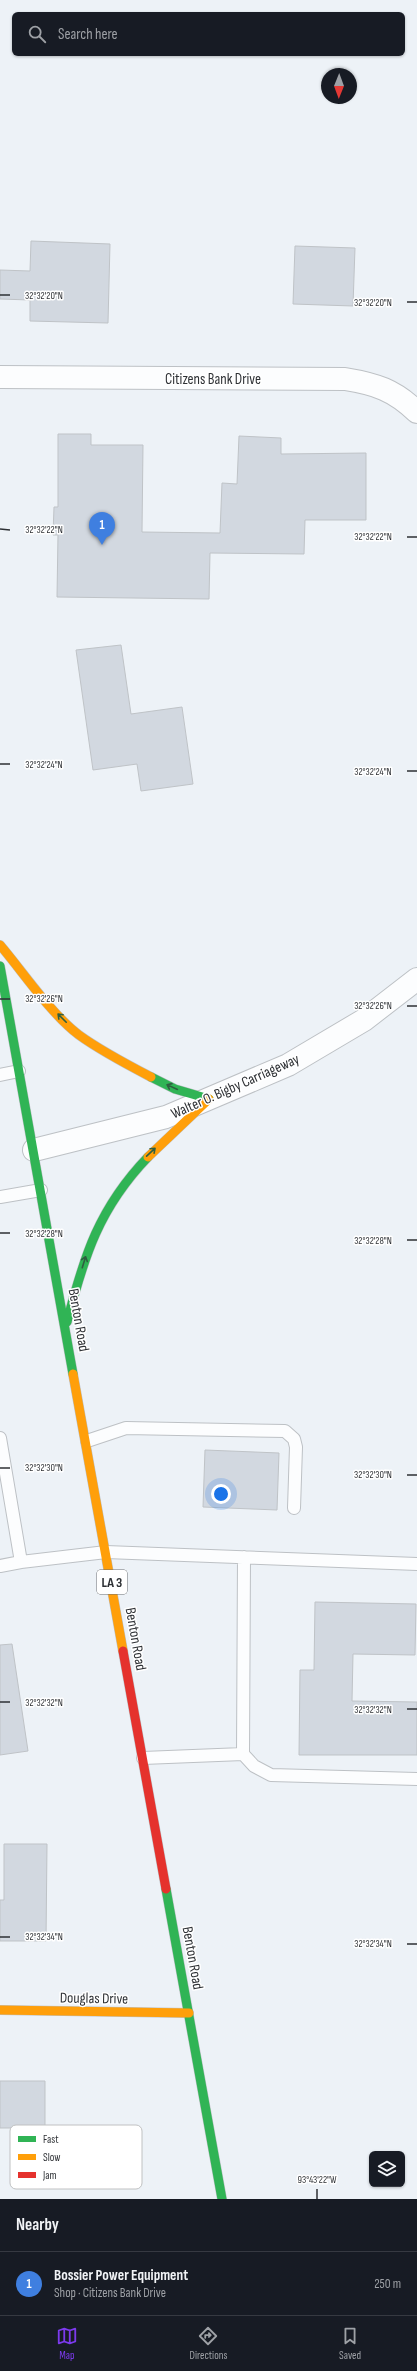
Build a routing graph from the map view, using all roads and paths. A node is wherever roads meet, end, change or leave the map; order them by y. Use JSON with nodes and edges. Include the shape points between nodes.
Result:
{"nodes":[{"id":1,"x":0,"y":377,"type":"edge"},
{"id":2,"x":417,"y":412,"type":"edge"},
{"id":3,"x":0,"y":945,"type":"edge"},
{"id":4,"x":0,"y":966,"type":"edge"},
{"id":5,"x":417,"y":979,"type":"edge"},
{"id":6,"x":19,"y":1071,"type":"junction"},
{"id":7,"x":0,"y":1075,"type":"edge"},
{"id":8,"x":209,"y":1099,"type":"junction"},
{"id":9,"x":34,"y":1150,"type":"junction"},
{"id":10,"x":40,"y":1190,"type":"junction"},
{"id":11,"x":0,"y":1197,"type":"edge"},
{"id":12,"x":66,"y":1326,"type":"junction"},
{"id":13,"x":0,"y":1438,"type":"edge"},
{"id":14,"x":87,"y":1441,"type":"junction"},
{"id":15,"x":294,"y":1508,"type":"dead end"},
{"id":16,"x":106,"y":1552,"type":"junction"},
{"id":17,"x":244,"y":1557,"type":"junction"},
{"id":18,"x":21,"y":1562,"type":"junction"},
{"id":19,"x":417,"y":1564,"type":"edge"},
{"id":20,"x":0,"y":1566,"type":"edge"},
{"id":21,"x":244,"y":1754,"type":"junction"},
{"id":22,"x":142,"y":1758,"type":"junction"},
{"id":23,"x":417,"y":1779,"type":"edge"},
{"id":24,"x":0,"y":2010,"type":"edge"},
{"id":25,"x":188,"y":2013,"type":"junction"},
{"id":26,"x":222,"y":2199,"type":"edge"}],
"edges":[{"from":1,"to":2,"type":"street","name":"Citizens Bank Drive","via":[[345,380],[385,389],[402,398]]},
{"from":8,"to":3,"type":"main road","one_way":true,"via":[[175,1089],[116,1059],[78,1034],[50,1006]]},
{"from":4,"to":6,"type":"main road","name":"Benton Road","number":"LA 3"},
{"from":5,"to":8,"type":"street","name":"Walter O. Bigby Carriageway","via":[[364,1020],[288,1065]]},
{"from":6,"to":7,"type":"lane"},
{"from":6,"to":9,"type":"main road","name":"Benton Road","number":"LA 3"},
{"from":8,"to":9,"type":"street","name":"Walter O. Bigby Carriageway","via":[[166,1117]]},
{"from":12,"to":8,"type":"main road","one_way":true,"via":[[94,1233],[113,1200],[141,1162]]},
{"from":9,"to":10,"type":"main road","name":"Benton Road","number":"LA 3"},
{"from":10,"to":11,"type":"lane"},
{"from":10,"to":12,"type":"main road","name":"Benton Road","number":"LA 3"},
{"from":12,"to":14,"type":"main road","name":"Benton Road","number":"LA 3"},
{"from":13,"to":18,"type":"lane"},
{"from":14,"to":15,"type":"lane","via":[[126,1428],[285,1430],[294,1439],[296,1447]]},
{"from":14,"to":16,"type":"main road","name":"Benton Road","number":"LA 3"},
{"from":16,"to":17,"type":"lane"},
{"from":16,"to":18,"type":"lane"},
{"from":16,"to":22,"type":"main road","name":"Benton Road","number":"LA 3"},
{"from":17,"to":19,"type":"lane"},
{"from":17,"to":21,"type":"lane"},
{"from":18,"to":20,"type":"lane"},
{"from":21,"to":22,"type":"lane"},
{"from":21,"to":23,"type":"lane","via":[[254,1766],[271,1775]]},
{"from":22,"to":25,"type":"main road","name":"Benton Road","number":"LA 3"},
{"from":24,"to":25,"type":"main road","name":"Douglas Drive"},
{"from":25,"to":26,"type":"main road","name":"Benton Road","number":"LA 3"}]}
